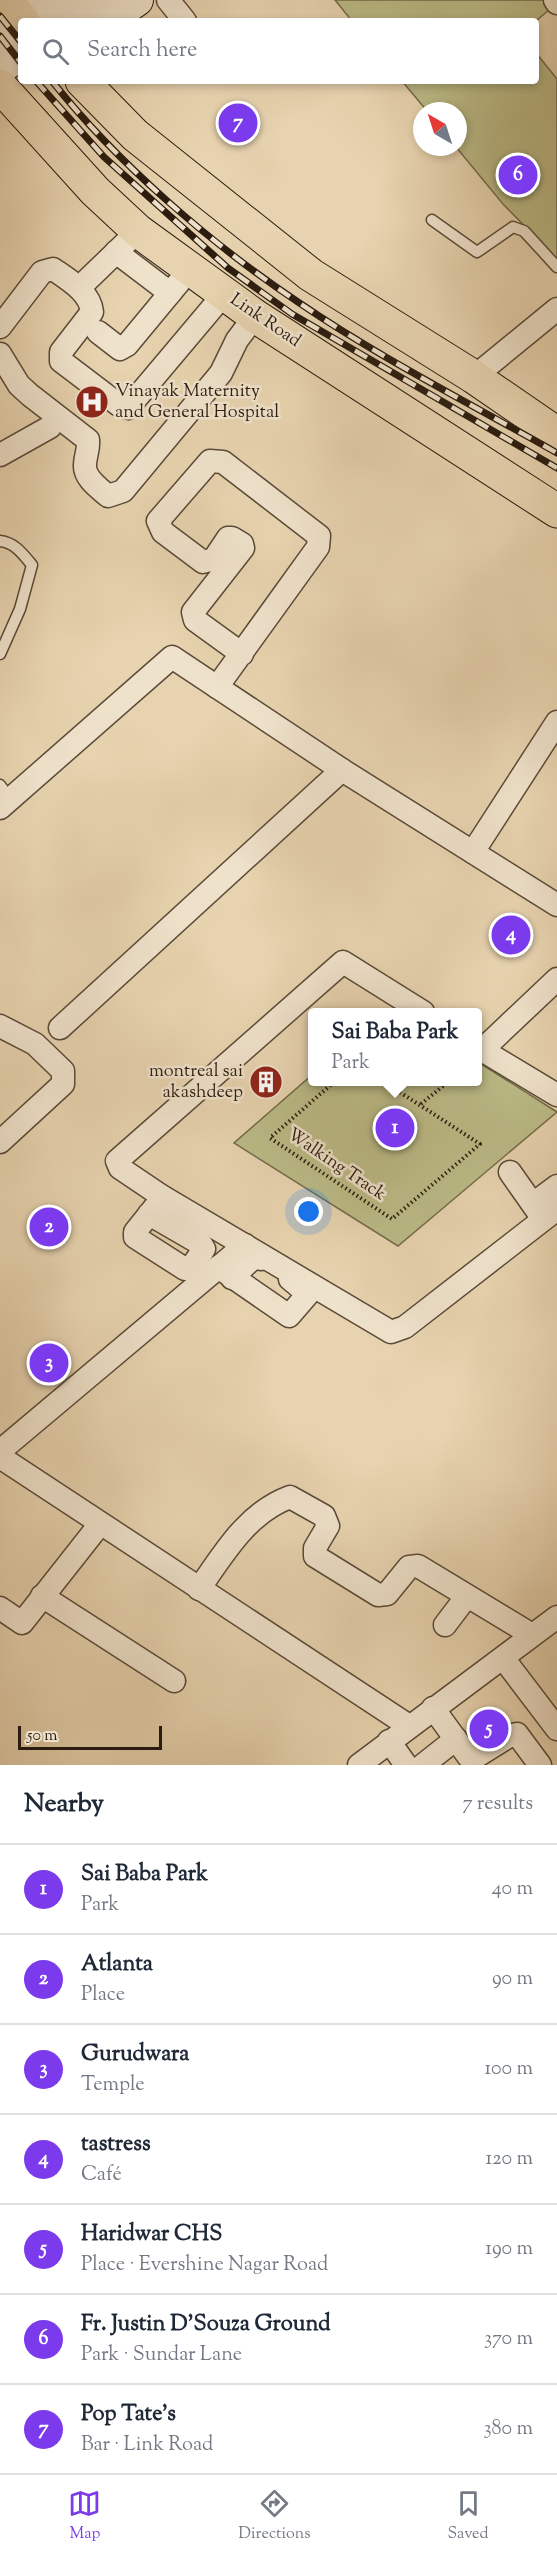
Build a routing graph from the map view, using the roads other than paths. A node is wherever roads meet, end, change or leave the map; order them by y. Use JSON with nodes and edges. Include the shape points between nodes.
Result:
{"nodes":[{"id":1,"x":5,"y":0,"type":"edge"},
{"id":2,"x":56,"y":0,"type":"edge"},
{"id":3,"x":97,"y":0,"type":"edge"},
{"id":4,"x":137,"y":0,"type":"edge"},
{"id":5,"x":168,"y":0,"type":"edge"},
{"id":6,"x":20,"y":18,"type":"edge"},
{"id":7,"x":29,"y":18,"type":"edge"},
{"id":8,"x":71,"y":18,"type":"edge"},
{"id":9,"x":111,"y":18,"type":"edge"},
{"id":10,"x":183,"y":18,"type":"edge"},
{"id":11,"x":18,"y":26,"type":"edge"},
{"id":12,"x":0,"y":39,"type":"edge"},
{"id":13,"x":18,"y":60,"type":"edge"},
{"id":14,"x":85,"y":84,"type":"edge"},
{"id":15,"x":5,"y":85,"type":"edge"},
{"id":16,"x":432,"y":220,"type":"dead end"},
{"id":17,"x":127,"y":242,"type":"junction"},
{"id":18,"x":557,"y":267,"type":"edge"},
{"id":19,"x":180,"y":281,"type":"junction"},
{"id":20,"x":79,"y":288,"type":"junction"},
{"id":21,"x":224,"y":294,"type":"junction"},
{"id":22,"x":557,"y":309,"type":"edge"},
{"id":23,"x":255,"y":316,"type":"junction"},
{"id":24,"x":0,"y":327,"type":"edge"},
{"id":25,"x":98,"y":333,"type":"dead end"},
{"id":26,"x":0,"y":354,"type":"edge"},
{"id":27,"x":474,"y":377,"type":"junction"},
{"id":28,"x":50,"y":427,"type":"dead end"},
{"id":29,"x":557,"y":434,"type":"edge"},
{"id":30,"x":0,"y":455,"type":"edge"},
{"id":31,"x":557,"y":511,"type":"edge"},
{"id":32,"x":0,"y":541,"type":"edge"},
{"id":33,"x":0,"y":654,"type":"edge"},
{"id":34,"x":242,"y":654,"type":"junction"},
{"id":35,"x":217,"y":687,"type":"junction"},
{"id":36,"x":557,"y":722,"type":"edge"},
{"id":37,"x":342,"y":770,"type":"junction"},
{"id":38,"x":3,"y":797,"type":"edge"},
{"id":39,"x":473,"y":852,"type":"junction"},
{"id":40,"x":557,"y":905,"type":"edge"},
{"id":41,"x":557,"y":979,"type":"edge"},
{"id":42,"x":417,"y":1008,"type":"edge"},
{"id":43,"x":0,"y":1026,"type":"edge"},
{"id":44,"x":60,"y":1028,"type":"dead end"},
{"id":45,"x":482,"y":1047,"type":"edge"},
{"id":46,"x":482,"y":1050,"type":"edge"},
{"id":47,"x":557,"y":1095,"type":"edge"},
{"id":48,"x":0,"y":1142,"type":"edge"},
{"id":49,"x":510,"y":1172,"type":"dead end"},
{"id":50,"x":557,"y":1186,"type":"edge"},
{"id":51,"x":164,"y":1197,"type":"junction"},
{"id":52,"x":544,"y":1211,"type":"edge"},
{"id":53,"x":149,"y":1214,"type":"junction"},
{"id":54,"x":202,"y":1237,"type":"junction"},
{"id":55,"x":245,"y":1245,"type":"junction"},
{"id":56,"x":225,"y":1269,"type":"junction"},
{"id":57,"x":283,"y":1271,"type":"junction"},
{"id":58,"x":0,"y":1451,"type":"edge"},
{"id":59,"x":0,"y":1457,"type":"edge"},
{"id":60,"x":100,"y":1524,"type":"junction"},
{"id":61,"x":199,"y":1588,"type":"junction"},
{"id":62,"x":42,"y":1596,"type":"junction"},
{"id":63,"x":467,"y":1596,"type":"junction"},
{"id":64,"x":0,"y":1608,"type":"edge"},
{"id":65,"x":557,"y":1617,"type":"edge"},
{"id":66,"x":444,"y":1624,"type":"dead end"},
{"id":67,"x":532,"y":1635,"type":"junction"},
{"id":68,"x":502,"y":1658,"type":"junction"},
{"id":69,"x":174,"y":1681,"type":"dead end"},
{"id":70,"x":433,"y":1708,"type":"junction"},
{"id":71,"x":409,"y":1726,"type":"junction"},
{"id":72,"x":557,"y":1729,"type":"edge"},
{"id":73,"x":456,"y":1739,"type":"junction"},
{"id":74,"x":389,"y":1741,"type":"junction"},
{"id":75,"x":363,"y":1764,"type":"edge"},
{"id":76,"x":406,"y":1765,"type":"edge"},
{"id":77,"x":423,"y":1765,"type":"edge"},
{"id":78,"x":540,"y":1765,"type":"edge"}],
"edges":[{"from":1,"to":6,"type":"main road"},
{"from":2,"to":7,"type":"main road"},
{"from":3,"to":8,"type":"main road"},
{"from":4,"to":9,"type":"main road"},
{"from":5,"to":10,"type":"street"},
{"from":11,"to":12,"type":"main road"},
{"from":13,"to":15,"type":"main road"},
{"from":14,"to":27,"type":"main road","via":[[135,135],[311,275]]},
{"from":15,"to":17,"type":"main road","name":"Link Road","via":[[94,191]]},
{"from":16,"to":18,"type":"lane","via":[[477,252],[513,227],[524,231]]},
{"from":17,"to":19,"type":"main road","name":"Link Road"},
{"from":17,"to":20,"type":"street"},
{"from":19,"to":21,"type":"main road","name":"Link Road"},
{"from":19,"to":25,"type":"street","via":[[127,345],[120,349]]},
{"from":20,"to":21,"type":"street","via":[[91,302],[92,312],[61,352],[61,361],[128,408]]},
{"from":20,"to":24,"type":"street","via":[[53,269],[42,272]]},
{"from":21,"to":23,"type":"main road","name":"Link Road"},
{"from":22,"to":27,"type":"street"},
{"from":23,"to":26,"type":"street","via":[[237,340],[221,373],[123,491],[108,496],[88,477],[84,465],[88,440],[30,395]]},
{"from":23,"to":31,"type":"main road","name":"Link Road"},
{"from":27,"to":29,"type":"main road"},
{"from":28,"to":30,"type":"street"},
{"from":32,"to":33,"type":"lane","via":[[19,549],[32,565],[20,609]]},
{"from":34,"to":34,"type":"street","via":[[318,547],[319,536],[223,462],[210,461],[158,521],[163,532],[203,562],[214,559],[228,538],[242,544],[243,548],[193,612],[195,620]]},
{"from":34,"to":35,"type":"street"},
{"from":35,"to":37,"type":"street"},
{"from":35,"to":38,"type":"street","via":[[172,657]]},
{"from":36,"to":39,"type":"street"},
{"from":37,"to":39,"type":"street"},
{"from":37,"to":44,"type":"street"},
{"from":39,"to":40,"type":"street"},
{"from":41,"to":45,"type":"street"},
{"from":42,"to":51,"type":"street","via":[[343,962],[332,969],[117,1161],[120,1168]]},
{"from":43,"to":48,"type":"street","via":[[35,1044],[63,1071],[63,1084]]},
{"from":46,"to":47,"type":"street"},
{"from":49,"to":52,"type":"street"},
{"from":50,"to":52,"type":"street"},
{"from":51,"to":53,"type":"street"},
{"from":51,"to":54,"type":"street"},
{"from":52,"to":57,"type":"street","via":[[405,1327],[391,1332]]},
{"from":53,"to":54,"type":"street"},
{"from":53,"to":54,"type":"street","via":[[135,1237],[185,1269],[190,1269]]},
{"from":54,"to":55,"type":"street"},
{"from":54,"to":56,"type":"street"},
{"from":55,"to":56,"type":"street"},
{"from":55,"to":57,"type":"street"},
{"from":56,"to":57,"type":"street","via":[[254,1257]]},
{"from":56,"to":57,"type":"street","via":[[289,1316],[308,1291]]},
{"from":56,"to":58,"type":"street"},
{"from":59,"to":60,"type":"street"},
{"from":60,"to":61,"type":"street"},
{"from":60,"to":62,"type":"street"},
{"from":61,"to":63,"type":"street","via":[[242,1529],[290,1497],[324,1516],[328,1526],[315,1548],[315,1556],[378,1595],[387,1594],[409,1567],[418,1566]]},
{"from":61,"to":71,"type":"street"},
{"from":62,"to":64,"type":"street","via":[[22,1623]]},
{"from":62,"to":69,"type":"street"},
{"from":63,"to":66,"type":"street"},
{"from":63,"to":67,"type":"street"},
{"from":65,"to":67,"type":"street"},
{"from":67,"to":68,"type":"street"},
{"from":68,"to":70,"type":"street"},
{"from":68,"to":72,"type":"street"},
{"from":70,"to":71,"type":"street"},
{"from":70,"to":73,"type":"street"},
{"from":71,"to":74,"type":"street"},
{"from":73,"to":77,"type":"street"},
{"from":73,"to":78,"type":"street","via":[[474,1758],[518,1734]]},
{"from":74,"to":75,"type":"street"},
{"from":74,"to":76,"type":"street"}]}
